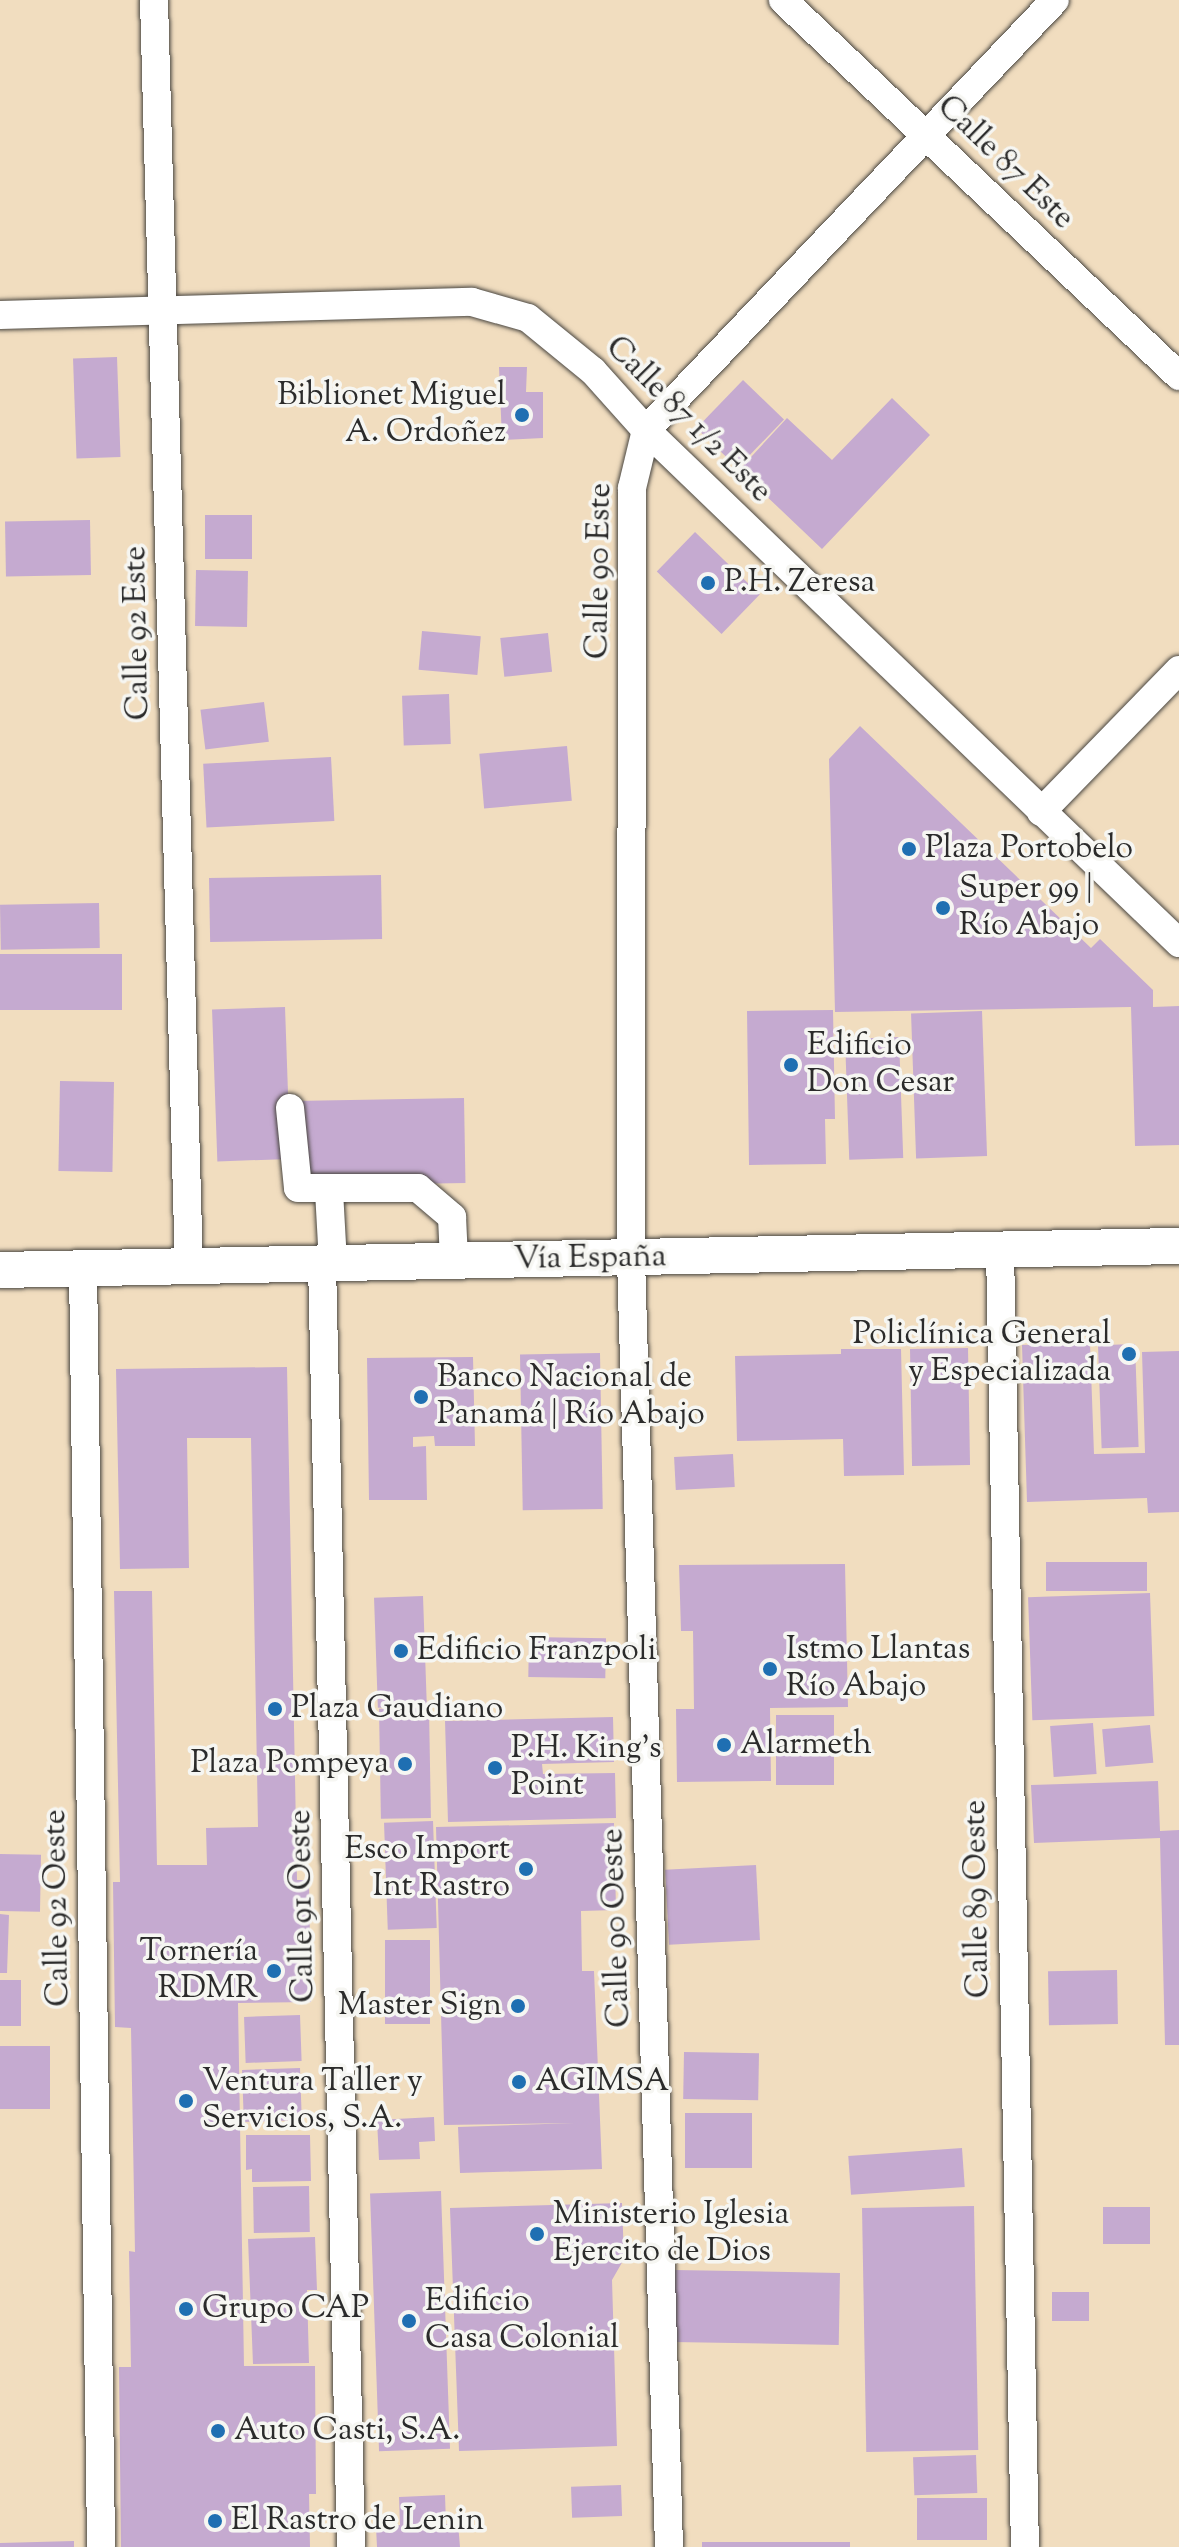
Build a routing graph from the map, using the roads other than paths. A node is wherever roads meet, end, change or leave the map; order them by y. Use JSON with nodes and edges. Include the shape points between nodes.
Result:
{"nodes":[{"id":1,"x":154,"y":0,"type":"edge"},
{"id":2,"x":783,"y":0,"type":"edge"},
{"id":3,"x":1055,"y":0,"type":"edge"},
{"id":4,"x":926,"y":135,"type":"junction"},
{"id":5,"x":164,"y":308,"type":"junction"},
{"id":6,"x":0,"y":315,"type":"edge"},
{"id":7,"x":1179,"y":376,"type":"edge"},
{"id":8,"x":646,"y":430,"type":"junction"},
{"id":9,"x":1179,"y":670,"type":"edge"},
{"id":10,"x":1041,"y":812,"type":"junction"},
{"id":11,"x":1179,"y":943,"type":"edge"},
{"id":12,"x":290,"y":1108,"type":"dead end"},
{"id":13,"x":329,"y":1191,"type":"junction"},
{"id":14,"x":1179,"y":1246,"type":"edge"},
{"id":15,"x":1000,"y":1249,"type":"junction"},
{"id":16,"x":454,"y":1260,"type":"junction"},
{"id":17,"x":631,"y":1260,"type":"junction"},
{"id":18,"x":328,"y":1263,"type":"junction"},
{"id":19,"x":189,"y":1265,"type":"junction"},
{"id":20,"x":83,"y":1268,"type":"junction"},
{"id":21,"x":0,"y":1270,"type":"edge"},
{"id":22,"x":101,"y":2547,"type":"edge"},
{"id":23,"x":351,"y":2547,"type":"edge"},
{"id":24,"x":669,"y":2547,"type":"edge"},
{"id":25,"x":1025,"y":2547,"type":"edge"}],
"edges":[{"from":1,"to":5,"type":"street","name":"Calle 92 Este"},
{"from":2,"to":4,"type":"street","name":"Calle 87 Este"},
{"from":3,"to":4,"type":"street","name":"Calle 90 Este"},
{"from":4,"to":7,"type":"street","name":"Calle 87 Este"},
{"from":4,"to":8,"type":"street","name":"Calle 90 Este"},
{"from":5,"to":6,"type":"street","name":"Calle 87 1/2 Este"},
{"from":5,"to":8,"type":"street","name":"Calle 87 1/2 Este","via":[[491,304],[528,318],[554,336]]},
{"from":5,"to":19,"type":"street","name":"Calle 92 Este"},
{"from":8,"to":10,"type":"street","name":"Calle 87 1/2 Este"},
{"from":8,"to":17,"type":"street","name":"Calle 90 Este","via":[[632,488]]},
{"from":9,"to":10,"type":"street"},
{"from":10,"to":11,"type":"street","name":"Calle 87 1/2 Este"},
{"from":12,"to":13,"type":"street","via":[[294,1181],[305,1190]]},
{"from":13,"to":16,"type":"street","via":[[418,1188],[452,1217]]},
{"from":13,"to":18,"type":"street","name":"Calle 91 Oeste"},
{"from":14,"to":15,"type":"main road","name":"Vía España"},
{"from":15,"to":17,"type":"main road","name":"Vía España"},
{"from":15,"to":25,"type":"street","name":"Calle 89 Oeste"},
{"from":16,"to":17,"type":"main road","name":"Vía España"},
{"from":16,"to":18,"type":"main road","name":"Vía España"},
{"from":17,"to":24,"type":"street","name":"Calle 90 Oeste"},
{"from":18,"to":19,"type":"main road","name":"Vía España"},
{"from":18,"to":23,"type":"street","name":"Calle 91 Oeste"},
{"from":19,"to":20,"type":"main road","name":"Vía España"},
{"from":20,"to":21,"type":"main road","name":"Vía España"},
{"from":20,"to":22,"type":"street","name":"Calle 92 Oeste"}]}
